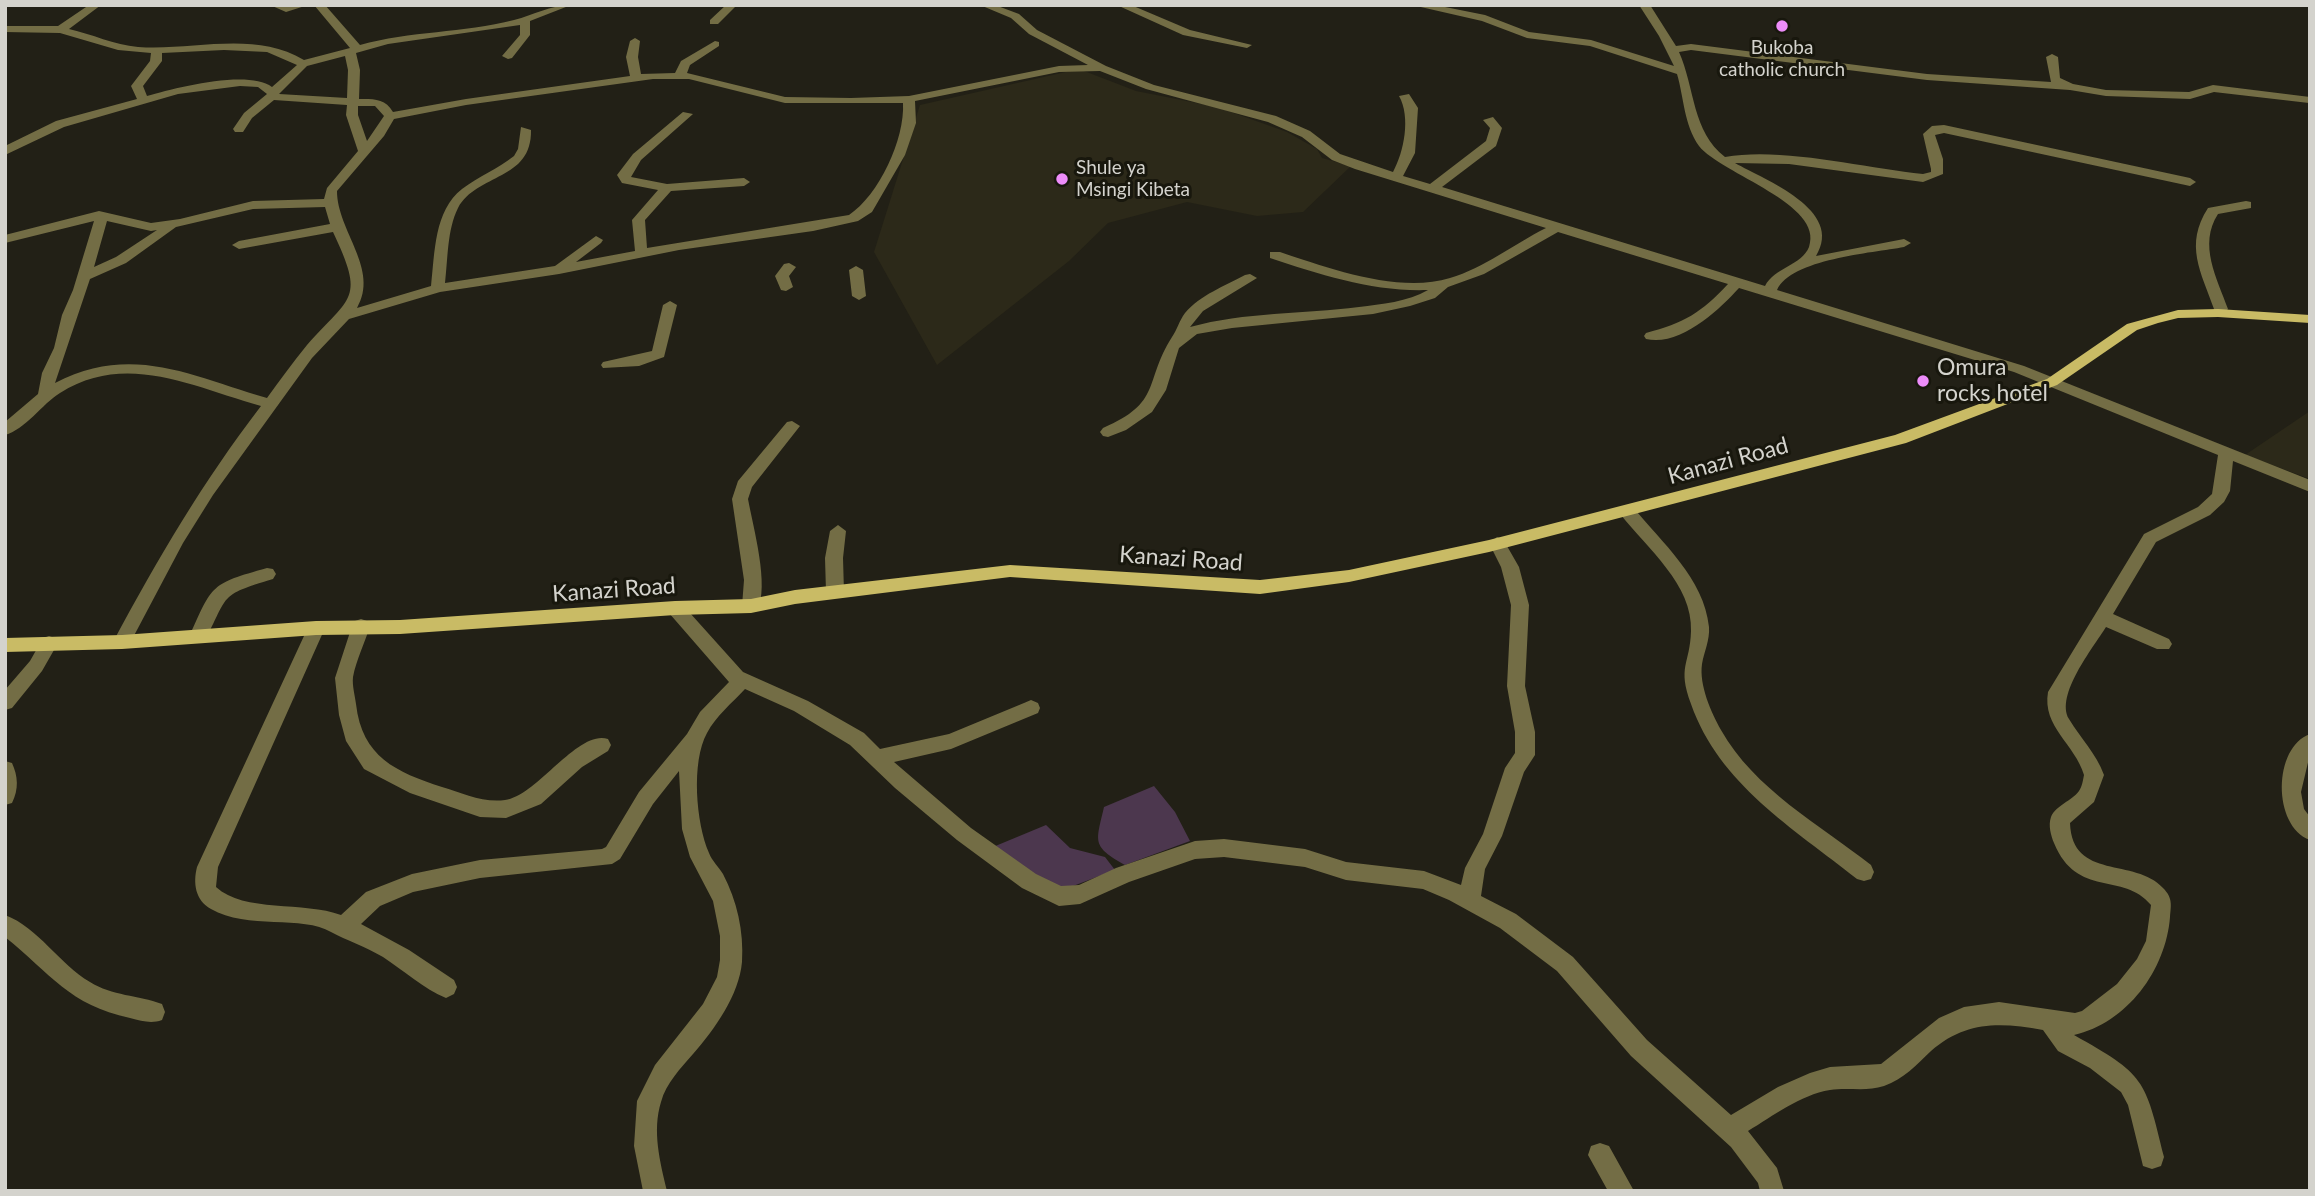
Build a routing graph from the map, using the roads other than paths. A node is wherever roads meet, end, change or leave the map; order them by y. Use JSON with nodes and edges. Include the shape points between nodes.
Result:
{"nodes":[{"id":1,"x":96,"y":5,"type":"edge"},
{"id":2,"x":275,"y":5,"type":"edge"},
{"id":3,"x":303,"y":5,"type":"edge"},
{"id":4,"x":319,"y":5,"type":"edge"},
{"id":5,"x":566,"y":5,"type":"edge"},
{"id":6,"x":732,"y":5,"type":"edge"},
{"id":7,"x":1131,"y":5,"type":"edge"},
{"id":8,"x":1417,"y":5,"type":"edge"},
{"id":9,"x":1644,"y":5,"type":"edge"},
{"id":10,"x":1122,"y":6,"type":"edge"},
{"id":11,"x":995,"y":7,"type":"edge"},
{"id":12,"x":525,"y":21,"type":"junction"},
{"id":13,"x":714,"y":22,"type":"dead end"},
{"id":14,"x":5,"y":29,"type":"edge"},
{"id":15,"x":60,"y":30,"type":"junction"},
{"id":16,"x":635,"y":41,"type":"dead end"},
{"id":17,"x":715,"y":44,"type":"dead end"},
{"id":18,"x":1247,"y":45,"type":"dead end"},
{"id":19,"x":1066,"y":48,"type":"junction"},
{"id":20,"x":157,"y":50,"type":"junction"},
{"id":21,"x":354,"y":50,"type":"junction"},
{"id":22,"x":1672,"y":50,"type":"junction"},
{"id":23,"x":508,"y":56,"type":"dead end"},
{"id":24,"x":2052,"y":57,"type":"dead end"},
{"id":25,"x":303,"y":64,"type":"junction"},
{"id":26,"x":1102,"y":68,"type":"junction"},
{"id":27,"x":1682,"y":72,"type":"junction"},
{"id":28,"x":1041,"y":73,"type":"junction"},
{"id":29,"x":680,"y":75,"type":"junction"},
{"id":30,"x":636,"y":78,"type":"junction"},
{"id":31,"x":2070,"y":87,"type":"junction"},
{"id":32,"x":272,"y":94,"type":"junction"},
{"id":33,"x":1405,"y":96,"type":"dead end"},
{"id":34,"x":909,"y":99,"type":"junction"},
{"id":35,"x":143,"y":100,"type":"junction"},
{"id":36,"x":355,"y":100,"type":"junction"},
{"id":37,"x":2309,"y":100,"type":"edge"},
{"id":38,"x":687,"y":114,"type":"dead end"},
{"id":39,"x":390,"y":116,"type":"junction"},
{"id":40,"x":1489,"y":120,"type":"dead end"},
{"id":41,"x":239,"y":129,"type":"dead end"},
{"id":42,"x":525,"y":130,"type":"dead end"},
{"id":43,"x":5,"y":151,"type":"edge"},
{"id":44,"x":364,"y":151,"type":"junction"},
{"id":45,"x":1768,"y":160,"type":"junction"},
{"id":46,"x":1724,"y":161,"type":"junction"},
{"id":47,"x":1753,"y":177,"type":"junction"},
{"id":48,"x":1396,"y":178,"type":"junction"},
{"id":49,"x":744,"y":182,"type":"dead end"},
{"id":50,"x":2190,"y":182,"type":"dead end"},
{"id":51,"x":667,"y":188,"type":"junction"},
{"id":52,"x":1432,"y":189,"type":"junction"},
{"id":53,"x":329,"y":203,"type":"junction"},
{"id":54,"x":2246,"y":205,"type":"dead end"},
{"id":55,"x":102,"y":216,"type":"junction"},
{"id":56,"x":178,"y":223,"type":"junction"},
{"id":57,"x":338,"y":227,"type":"junction"},
{"id":58,"x":1557,"y":227,"type":"junction"},
{"id":59,"x":5,"y":239,"type":"edge"},
{"id":60,"x":596,"y":240,"type":"dead end"},
{"id":61,"x":1904,"y":243,"type":"dead end"},
{"id":62,"x":239,"y":245,"type":"dead end"},
{"id":63,"x":642,"y":254,"type":"junction"},
{"id":64,"x":1275,"y":255,"type":"dead end"},
{"id":65,"x":1802,"y":263,"type":"junction"},
{"id":66,"x":789,"y":267,"type":"dead end"},
{"id":67,"x":559,"y":270,"type":"junction"},
{"id":68,"x":856,"y":270,"type":"dead end"},
{"id":69,"x":85,"y":276,"type":"junction"},
{"id":70,"x":1250,"y":278,"type":"dead end"},
{"id":71,"x":1737,"y":282,"type":"junction"},
{"id":72,"x":1443,"y":285,"type":"junction"},
{"id":73,"x":786,"y":287,"type":"dead end"},
{"id":74,"x":438,"y":288,"type":"junction"},
{"id":75,"x":1770,"y":290,"type":"junction"},
{"id":76,"x":357,"y":293,"type":"junction"},
{"id":77,"x":417,"y":293,"type":"junction"},
{"id":78,"x":859,"y":296,"type":"dead end"},
{"id":79,"x":670,"y":305,"type":"dead end"},
{"id":80,"x":2218,"y":313,"type":"junction"},
{"id":81,"x":345,"y":317,"type":"junction"},
{"id":82,"x":2310,"y":319,"type":"edge"},
{"id":83,"x":1180,"y":337,"type":"junction"},
{"id":84,"x":1651,"y":337,"type":"dead end"},
{"id":85,"x":608,"y":365,"type":"dead end"},
{"id":86,"x":2052,"y":382,"type":"junction"},
{"id":87,"x":45,"y":397,"type":"junction"},
{"id":88,"x":271,"y":404,"type":"junction"},
{"id":89,"x":792,"y":426,"type":"dead end"},
{"id":90,"x":5,"y":430,"type":"edge"},
{"id":91,"x":1108,"y":432,"type":"dead end"},
{"id":92,"x":2226,"y":454,"type":"junction"},
{"id":93,"x":2310,"y":486,"type":"edge"},
{"id":94,"x":1627,"y":512,"type":"junction"},
{"id":95,"x":838,"y":531,"type":"dead end"},
{"id":96,"x":1497,"y":544,"type":"junction"},
{"id":97,"x":267,"y":574,"type":"dead end"},
{"id":98,"x":835,"y":592,"type":"junction"},
{"id":99,"x":751,"y":606,"type":"junction"},
{"id":100,"x":675,"y":608,"type":"junction"},
{"id":101,"x":2102,"y":619,"type":"junction"},
{"id":102,"x":361,"y":626,"type":"junction"},
{"id":103,"x":316,"y":628,"type":"junction"},
{"id":104,"x":198,"y":637,"type":"junction"},
{"id":105,"x":122,"y":642,"type":"junction"},
{"id":106,"x":49,"y":643,"type":"junction"},
{"id":107,"x":2163,"y":643,"type":"dead end"},
{"id":108,"x":5,"y":645,"type":"edge"},
{"id":109,"x":742,"y":680,"type":"junction"},
{"id":110,"x":5,"y":702,"type":"edge"},
{"id":111,"x":1031,"y":708,"type":"dead end"},
{"id":112,"x":694,"y":738,"type":"junction"},
{"id":113,"x":2310,"y":742,"type":"edge"},
{"id":114,"x":601,"y":745,"type":"dead end"},
{"id":115,"x":878,"y":757,"type":"junction"},
{"id":116,"x":5,"y":769,"type":"edge"},
{"id":117,"x":5,"y":797,"type":"edge"},
{"id":118,"x":2310,"y":831,"type":"edge"},
{"id":119,"x":1864,"y":872,"type":"dead end"},
{"id":120,"x":1473,"y":903,"type":"junction"},
{"id":121,"x":5,"y":925,"type":"edge"},
{"id":122,"x":342,"y":928,"type":"junction"},
{"id":123,"x":446,"y":986,"type":"dead end"},
{"id":124,"x":154,"y":1012,"type":"dead end"},
{"id":125,"x":2049,"y":1020,"type":"junction"},
{"id":126,"x":1729,"y":1130,"type":"junction"},
{"id":127,"x":1600,"y":1155,"type":"dead end"},
{"id":128,"x":2152,"y":1157,"type":"dead end"},
{"id":129,"x":655,"y":1191,"type":"edge"},
{"id":130,"x":1622,"y":1191,"type":"edge"},
{"id":131,"x":1773,"y":1191,"type":"edge"}],
"edges":[{"from":1,"to":15,"type":"street"},
{"from":2,"to":3,"type":"street","via":[[286,9]]},
{"from":4,"to":21,"type":"street"},
{"from":5,"to":12,"type":"street"},
{"from":6,"to":13,"type":"street"},
{"from":7,"to":10,"type":"street"},
{"from":8,"to":27,"type":"street","via":[[1485,18],[1527,35],[1591,43]]},
{"from":9,"to":22,"type":"street"},
{"from":10,"to":18,"type":"street","via":[[1187,33]]},
{"from":11,"to":19,"type":"street"},
{"from":12,"to":21,"type":"street"},
{"from":12,"to":23,"type":"street","via":[[525,35]]},
{"from":14,"to":15,"type":"street"},
{"from":15,"to":20,"type":"street","via":[[116,47]]},
{"from":16,"to":30,"type":"street"},
{"from":17,"to":29,"type":"street","via":[[685,63]]},
{"from":19,"to":26,"type":"street"},
{"from":19,"to":28,"type":"street"},
{"from":20,"to":25,"type":"street","via":[[237,46],[286,55]]},
{"from":20,"to":35,"type":"street","via":[[156,61],[137,86]]},
{"from":21,"to":25,"type":"street"},
{"from":21,"to":36,"type":"street"},
{"from":22,"to":27,"type":"street"},
{"from":22,"to":31,"type":"street","via":[[1691,47],[1936,78]]},
{"from":24,"to":31,"type":"street","via":[[2054,78]]},
{"from":25,"to":32,"type":"street"},
{"from":26,"to":28,"type":"street"},
{"from":26,"to":48,"type":"street","via":[[1150,87],[1272,119],[1306,134],[1336,157]]},
{"from":27,"to":46,"type":"street","via":[[1690,118],[1712,152]]},
{"from":28,"to":34,"type":"street"},
{"from":29,"to":30,"type":"street"},
{"from":29,"to":34,"type":"street","via":[[795,101]]},
{"from":30,"to":39,"type":"street"},
{"from":31,"to":37,"type":"street","via":[[2190,96],[2213,88]]},
{"from":32,"to":35,"type":"street","via":[[261,84],[240,83]]},
{"from":32,"to":36,"type":"street","via":[[291,99]]},
{"from":32,"to":41,"type":"street"},
{"from":33,"to":48,"type":"street","via":[[1412,108],[1409,153]]},
{"from":34,"to":63,"type":"street","via":[[905,141],[863,213],[813,227]]},
{"from":35,"to":43,"type":"street","via":[[60,124]]},
{"from":36,"to":39,"type":"street","via":[[384,106]]},
{"from":36,"to":44,"type":"street","via":[[352,115]]},
{"from":38,"to":51,"type":"street","via":[[623,175],[626,180]]},
{"from":39,"to":44,"type":"street"},
{"from":40,"to":52,"type":"street","via":[[1496,128],[1492,143]]},
{"from":42,"to":74,"type":"street","via":[[519,156],[479,183],[452,209]]},
{"from":44,"to":53,"type":"street","via":[[331,191]]},
{"from":45,"to":46,"type":"street"},
{"from":45,"to":47,"type":"street","via":[[1753,171]]},
{"from":45,"to":50,"type":"street","via":[[1923,178],[1938,170],[1929,134],[1944,129]]},
{"from":46,"to":47,"type":"street"},
{"from":47,"to":65,"type":"street","via":[[1812,221],[1815,248]]},
{"from":48,"to":52,"type":"street"},
{"from":49,"to":51,"type":"street"},
{"from":51,"to":63,"type":"street","via":[[640,214],[637,231]]},
{"from":52,"to":58,"type":"street"},
{"from":53,"to":56,"type":"street","via":[[253,205]]},
{"from":53,"to":57,"type":"street"},
{"from":54,"to":80,"type":"street","via":[[2213,211],[2201,235],[2221,309]]},
{"from":55,"to":56,"type":"street","via":[[151,227]]},
{"from":55,"to":59,"type":"street"},
{"from":55,"to":69,"type":"street"},
{"from":56,"to":69,"type":"street","via":[[121,260]]},
{"from":57,"to":62,"type":"street"},
{"from":57,"to":76,"type":"street","via":[[356,270]]},
{"from":58,"to":71,"type":"street"},
{"from":58,"to":72,"type":"street"},
{"from":60,"to":67,"type":"street"},
{"from":61,"to":65,"type":"street"},
{"from":63,"to":67,"type":"street"},
{"from":64,"to":72,"type":"street","via":[[1324,271],[1398,286]]},
{"from":65,"to":75,"type":"street","via":[[1778,278]]},
{"from":66,"to":73,"type":"street","via":[[782,276]]},
{"from":67,"to":74,"type":"street"},
{"from":68,"to":78,"type":"street"},
{"from":69,"to":87,"type":"street","via":[[49,373]]},
{"from":70,"to":83,"type":"street","via":[[1200,306],[1182,326]]},
{"from":71,"to":75,"type":"street"},
{"from":71,"to":84,"type":"street","via":[[1698,321]]},
{"from":72,"to":83,"type":"street","via":[[1430,295],[1380,308],[1221,324]]},
{"from":74,"to":77,"type":"street"},
{"from":75,"to":86,"type":"street","via":[[1972,352]]},
{"from":76,"to":77,"type":"street"},
{"from":76,"to":81,"type":"street"},
{"from":77,"to":81,"type":"street"},
{"from":79,"to":85,"type":"street","via":[[659,354]]},
{"from":80,"to":82,"type":"main road","name":"Kanazi Road"},
{"from":80,"to":86,"type":"main road","name":"Kanazi Road","via":[[2178,314],[2132,327]]},
{"from":81,"to":88,"type":"street","via":[[313,347]]},
{"from":83,"to":91,"type":"street","via":[[1174,342],[1152,402],[1141,414]]},
{"from":86,"to":92,"type":"street"},
{"from":86,"to":94,"type":"main road","name":"Kanazi Road","via":[[1899,439]]},
{"from":87,"to":88,"type":"street","via":[[99,370],[142,366]]},
{"from":87,"to":90,"type":"street"},
{"from":88,"to":105,"type":"street","via":[[195,509]]},
{"from":89,"to":99,"type":"street","via":[[744,485],[740,499],[751,557]]},
{"from":92,"to":93,"type":"street"},
{"from":92,"to":101,"type":"street","via":[[2222,491],[2214,503],[2153,535]]},
{"from":94,"to":96,"type":"main road","name":"Kanazi Road"},
{"from":94,"to":119,"type":"street","via":[[1673,563],[1694,598],[1700,628],[1692,673],[1702,710],[1729,760],[1768,797]]},
{"from":95,"to":98,"type":"street"},
{"from":96,"to":98,"type":"main road","name":"Kanazi Road","via":[[1349,576],[1260,587],[1010,571]]},
{"from":96,"to":120,"type":"street","via":[[1510,567],[1520,605],[1516,686],[1525,755],[1515,768],[1492,836],[1475,868],[1470,893]]},
{"from":97,"to":104,"type":"street","via":[[222,589]]},
{"from":98,"to":99,"type":"main road","name":"Kanazi Road"},
{"from":99,"to":100,"type":"main road","name":"Kanazi Road"},
{"from":100,"to":102,"type":"main road","name":"Kanazi Road"},
{"from":100,"to":109,"type":"street"},
{"from":101,"to":107,"type":"street"},
{"from":101,"to":125,"type":"street","via":[[2053,704],[2094,775],[2087,796],[2060,819],[2059,830],[2072,858],[2081,866],[2143,884],[2162,903],[2157,941],[2133,982],[2088,1022]]},
{"from":102,"to":103,"type":"main road","name":"Kanazi Road"},
{"from":102,"to":114,"type":"street","via":[[344,678],[356,741],[371,763],[417,787],[480,808],[506,808],[534,798],[575,761]]},
{"from":103,"to":104,"type":"main road","name":"Kanazi Road"},
{"from":103,"to":122,"type":"street","via":[[219,839],[204,885],[210,895],[236,907],[320,918]]},
{"from":104,"to":105,"type":"main road","name":"Kanazi Road"},
{"from":105,"to":106,"type":"main road","name":"Kanazi Road"},
{"from":106,"to":108,"type":"main road","name":"Kanazi Road"},
{"from":106,"to":110,"type":"street"},
{"from":109,"to":112,"type":"street"},
{"from":109,"to":115,"type":"street","via":[[801,706],[858,739]]},
{"from":111,"to":115,"type":"street","via":[[951,741]]},
{"from":112,"to":122,"type":"street","via":[[605,858],[504,866],[412,883],[373,899]]},
{"from":112,"to":129,"type":"street","via":[[688,778],[691,827],[701,860],[726,902],[730,973],[704,1023],[651,1094],[644,1135]]},
{"from":113,"to":118,"type":"street","via":[[2301,752],[2290,783],[2296,817]]},
{"from":115,"to":120,"type":"street","via":[[964,834],[1029,881],[1059,896],[1080,894],[1195,850],[1224,848],[1424,880]]},
{"from":116,"to":117,"type":"street"},
{"from":120,"to":126,"type":"street","via":[[1548,949],[1639,1048]]},
{"from":121,"to":124,"type":"street","via":[[81,989],[108,1003]]},
{"from":122,"to":123,"type":"street"},
{"from":125,"to":126,"type":"street","via":[[1973,1014],[1935,1034],[1883,1074],[1824,1080]]},
{"from":125,"to":128,"type":"street","via":[[2066,1044],[2098,1060],[2129,1084],[2140,1101]]},
{"from":126,"to":131,"type":"street","via":[[1753,1155]]},
{"from":127,"to":130,"type":"street"}]}
